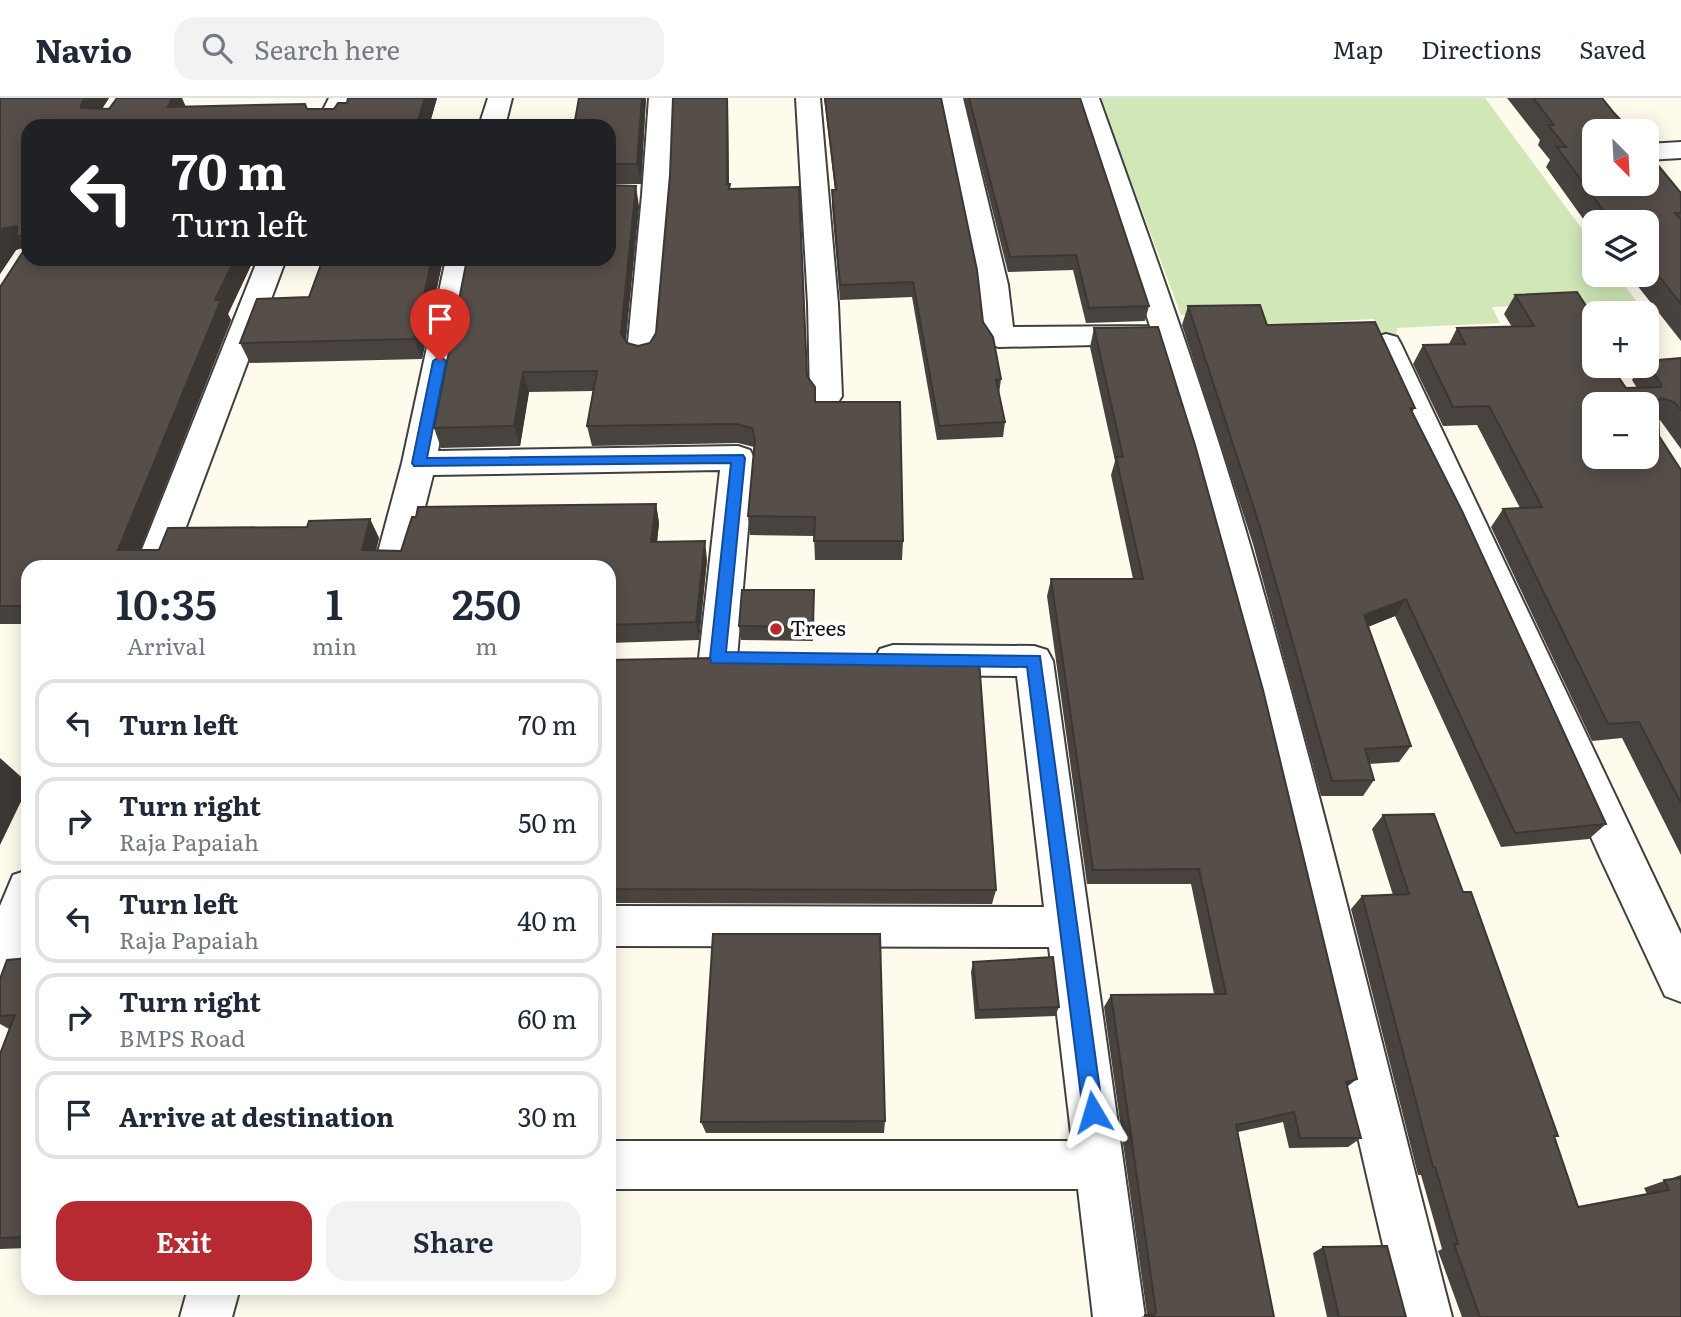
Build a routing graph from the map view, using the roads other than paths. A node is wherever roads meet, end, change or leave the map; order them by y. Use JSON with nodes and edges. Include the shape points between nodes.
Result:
{"nodes":[{"id":1,"x":341,"y":98,"type":"edge"},
{"id":2,"x":500,"y":98,"type":"edge"},
{"id":3,"x":661,"y":98,"type":"edge"},
{"id":4,"x":808,"y":98,"type":"edge"},
{"id":5,"x":951,"y":98,"type":"edge"},
{"id":6,"x":1087,"y":98,"type":"edge"},
{"id":7,"x":331,"y":119,"type":"edge"},
{"id":8,"x":494,"y":119,"type":"edge"},
{"id":9,"x":1681,"y":150,"type":"edge"},
{"id":10,"x":1659,"y":160,"type":"edge"},
{"id":11,"x":269,"y":266,"type":"edge"},
{"id":12,"x":459,"y":266,"type":"edge"},
{"id":13,"x":1167,"y":333,"type":"junction"},
{"id":14,"x":1386,"y":344,"type":"edge"},
{"id":15,"x":642,"y":352,"type":"edge"},
{"id":16,"x":826,"y":396,"type":"dead end"},
{"id":17,"x":419,"y":463,"type":"junction"},
{"id":18,"x":156,"y":560,"type":"edge"},
{"id":19,"x":394,"y":560,"type":"edge"},
{"id":20,"x":718,"y":659,"type":"edge"},
{"id":21,"x":855,"y":659,"type":"edge"},
{"id":22,"x":21,"y":907,"type":"edge"},
{"id":23,"x":616,"y":926,"type":"edge"},
{"id":24,"x":1070,"y":927,"type":"junction"},
{"id":25,"x":0,"y":961,"type":"edge"},
{"id":26,"x":1681,"y":981,"type":"edge"},
{"id":27,"x":616,"y":1165,"type":"edge"},
{"id":28,"x":1099,"y":1165,"type":"junction"},
{"id":29,"x":212,"y":1295,"type":"edge"},
{"id":30,"x":206,"y":1317,"type":"edge"},
{"id":31,"x":1119,"y":1317,"type":"edge"},
{"id":32,"x":1426,"y":1317,"type":"edge"}],
"edges":[{"from":1,"to":7,"type":"street"},
{"from":2,"to":8,"type":"street"},
{"from":3,"to":15,"type":"street","via":[[645,195]]},
{"from":4,"to":16,"type":"street"},
{"from":5,"to":13,"type":"street","via":[[993,285],[999,337]]},
{"from":6,"to":13,"type":"street"},
{"from":9,"to":10,"type":"street"},
{"from":11,"to":18,"type":"street"},
{"from":12,"to":17,"type":"street"},
{"from":13,"to":32,"type":"street","via":[[1235,556],[1287,751]]},
{"from":14,"to":26,"type":"street"},
{"from":17,"to":19,"type":"street"},
{"from":17,"to":20,"type":"street","via":[[738,458]]},
{"from":21,"to":24,"type":"street","via":[[1034,661]]},
{"from":22,"to":25,"type":"street"},
{"from":23,"to":24,"type":"street"},
{"from":24,"to":28,"type":"street"},
{"from":27,"to":28,"type":"street"},
{"from":28,"to":31,"type":"street"},
{"from":29,"to":30,"type":"street"}]}
